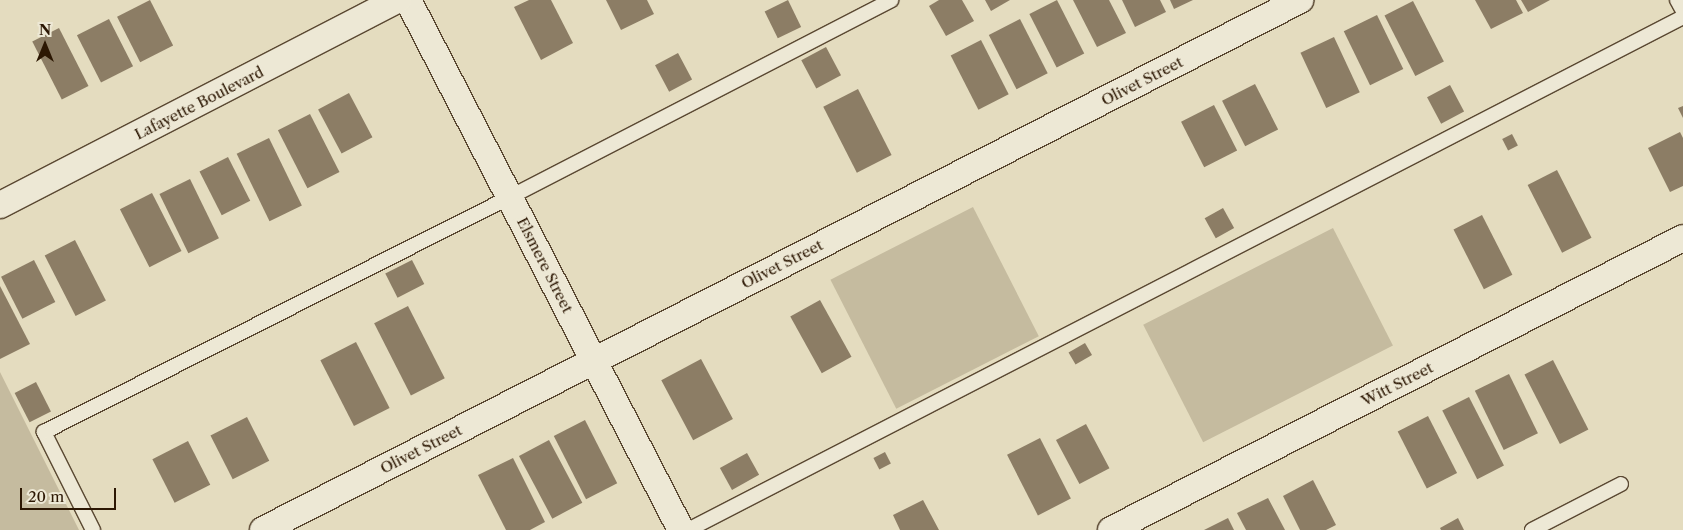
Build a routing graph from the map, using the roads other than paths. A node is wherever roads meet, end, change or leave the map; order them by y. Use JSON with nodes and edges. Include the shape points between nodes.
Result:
{"nodes":[{"id":1,"x":398,"y":0,"type":"edge"},
{"id":2,"x":408,"y":0,"type":"edge"},
{"id":3,"x":891,"y":0,"type":"edge"},
{"id":4,"x":1300,"y":0,"type":"edge"},
{"id":5,"x":1677,"y":0,"type":"edge"},
{"id":6,"x":1683,"y":11,"type":"edge"},
{"id":7,"x":1683,"y":17,"type":"edge"},
{"id":8,"x":510,"y":198,"type":"junction"},
{"id":9,"x":0,"y":205,"type":"edge"},
{"id":10,"x":1683,"y":238,"type":"edge"},
{"id":11,"x":594,"y":360,"type":"junction"},
{"id":12,"x":1621,"y":484,"type":"dead end"},
{"id":13,"x":93,"y":530,"type":"edge"},
{"id":14,"x":263,"y":530,"type":"edge"},
{"id":15,"x":681,"y":530,"type":"edge"},
{"id":16,"x":688,"y":530,"type":"edge"},
{"id":17,"x":1111,"y":530,"type":"edge"},
{"id":18,"x":1532,"y":530,"type":"edge"}],
"edges":[{"from":1,"to":9,"type":"street","name":"Lafayette Boulevard"},
{"from":2,"to":8,"type":"street","name":"Elsmere Street"},
{"from":3,"to":8,"type":"lane"},
{"from":4,"to":11,"type":"street","name":"Olivet Street"},
{"from":5,"to":6,"type":"lane"},
{"from":7,"to":16,"type":"lane"},
{"from":8,"to":11,"type":"street","name":"Elsmere Street"},
{"from":8,"to":13,"type":"lane","via":[[44,432]]},
{"from":10,"to":17,"type":"street","name":"Witt Street"},
{"from":11,"to":14,"type":"street","name":"Olivet Street"},
{"from":11,"to":15,"type":"street","name":"Elsmere Street"},
{"from":12,"to":18,"type":"lane"}]}
